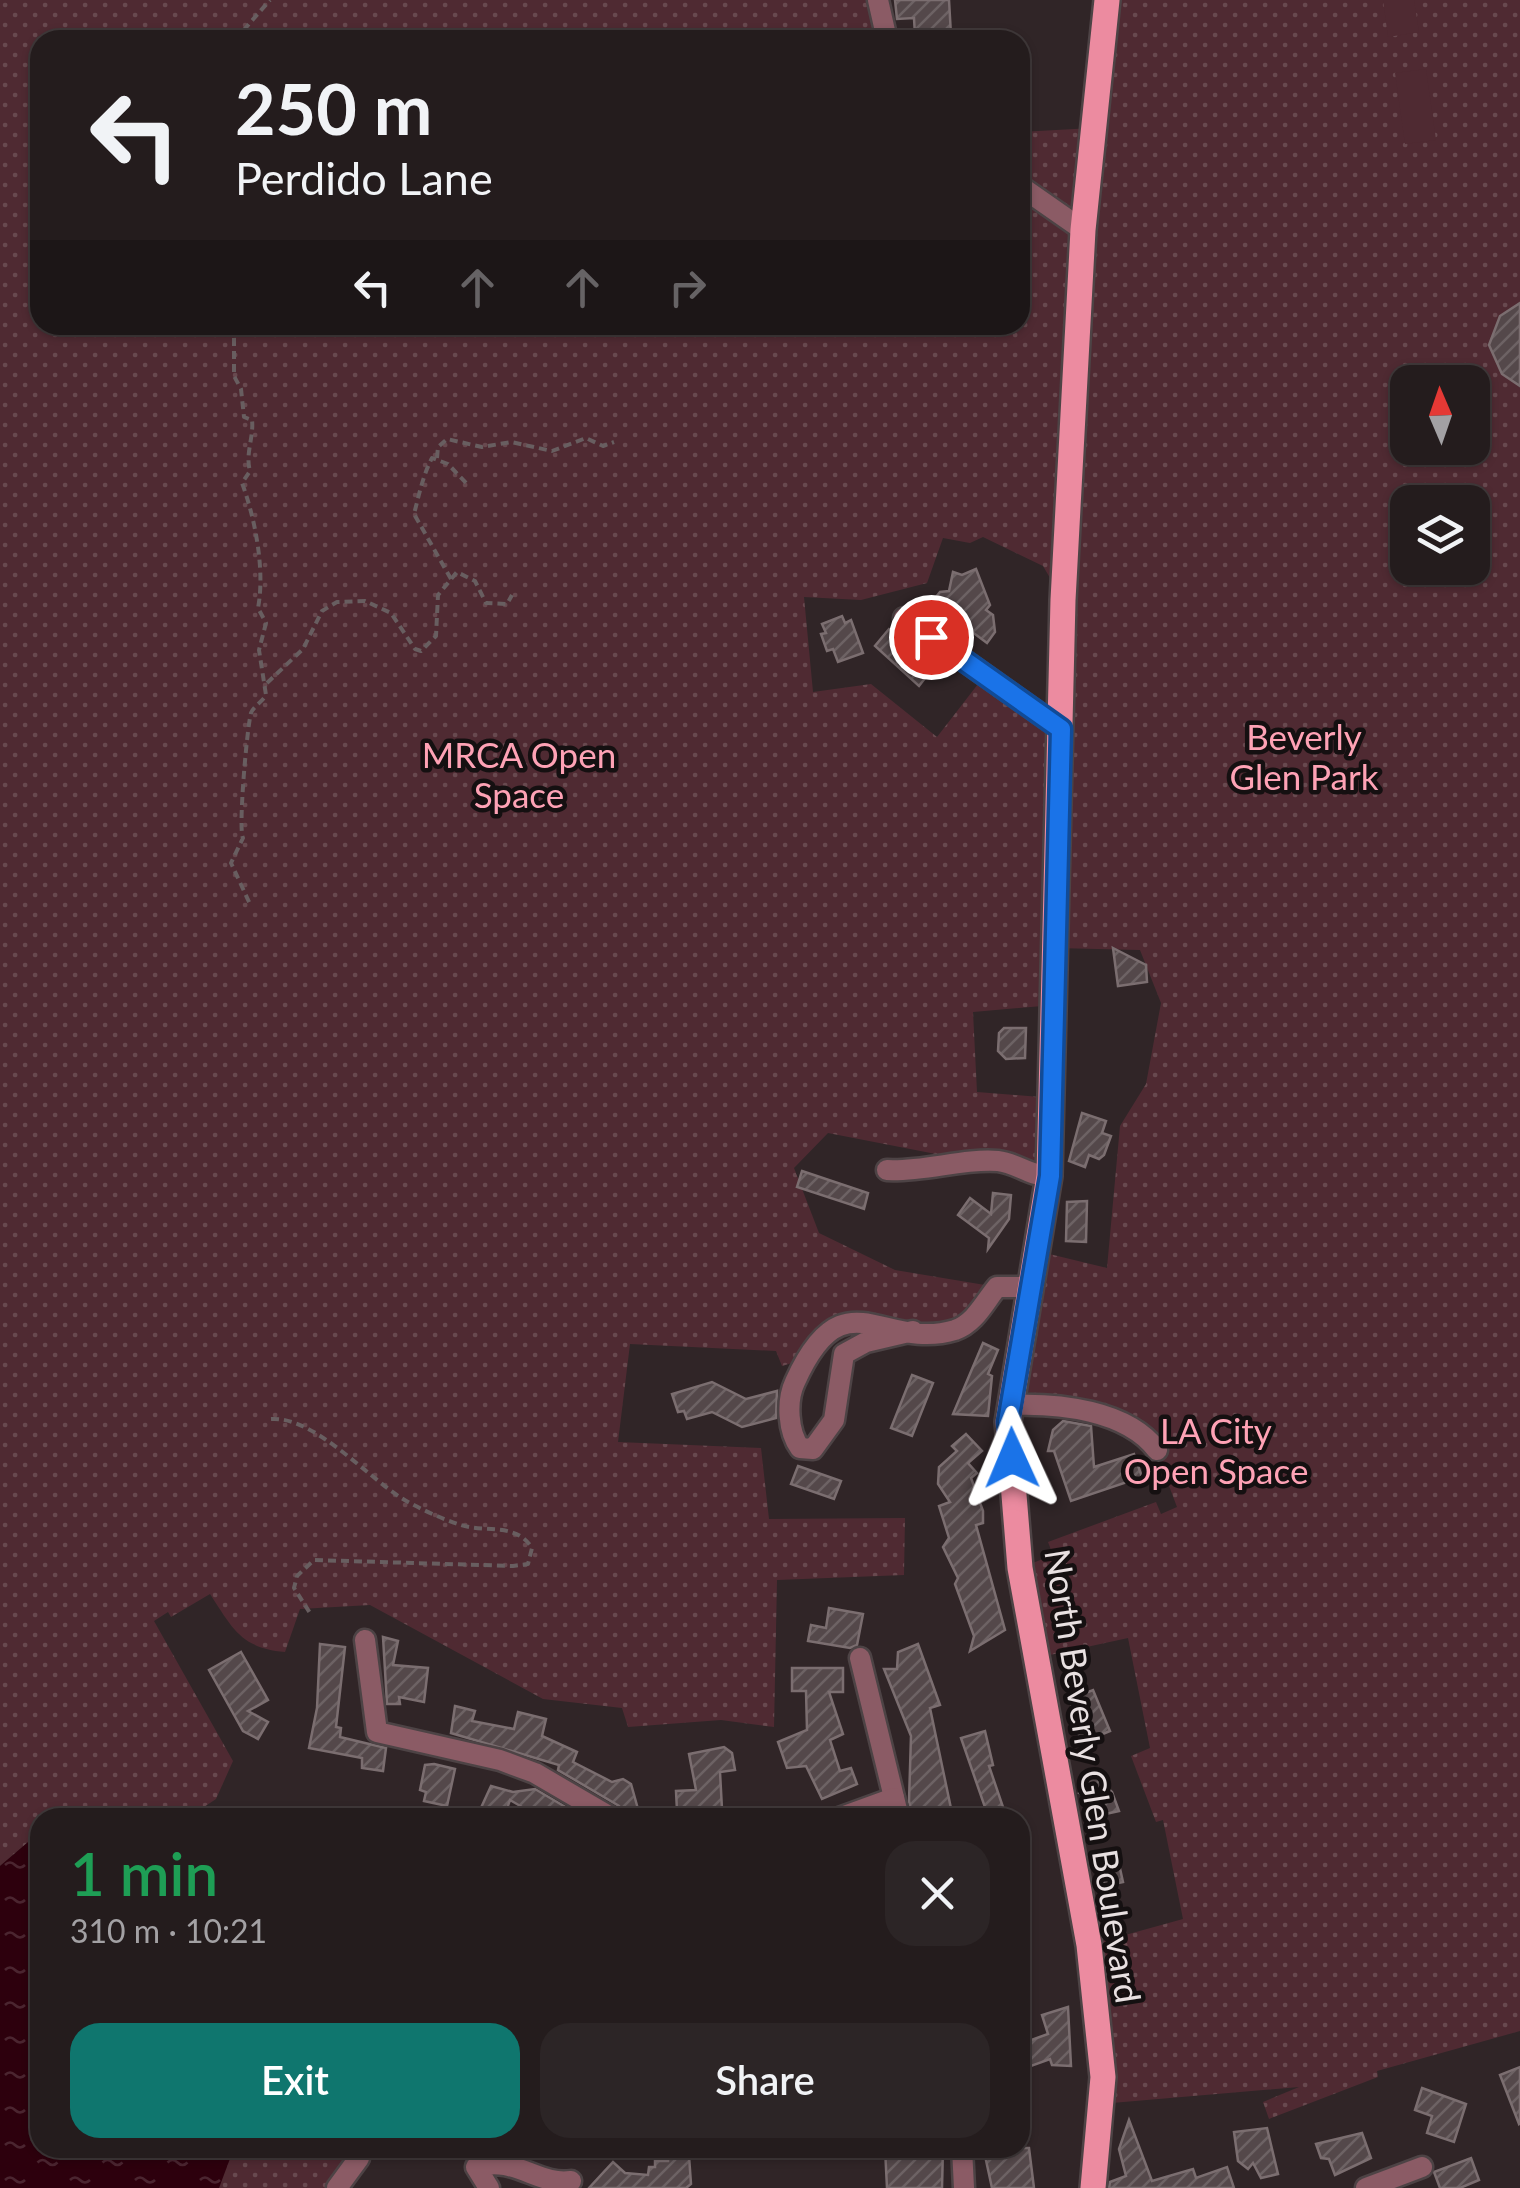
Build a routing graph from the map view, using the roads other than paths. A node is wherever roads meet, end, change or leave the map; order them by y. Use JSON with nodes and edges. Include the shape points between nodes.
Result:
{"nodes":[{"id":1,"x":878,"y":0,"type":"edge"},
{"id":2,"x":1107,"y":0,"type":"edge"},
{"id":3,"x":885,"y":30,"type":"edge"},
{"id":4,"x":1030,"y":193,"type":"edge"},
{"id":5,"x":1083,"y":230,"type":"junction"},
{"id":6,"x":904,"y":618,"type":"dead end"},
{"id":7,"x":1061,"y":729,"type":"junction"},
{"id":8,"x":888,"y":1170,"type":"dead end"},
{"id":9,"x":1050,"y":1176,"type":"junction"},
{"id":10,"x":1030,"y":1287,"type":"junction"},
{"id":11,"x":913,"y":1331,"type":"junction"},
{"id":12,"x":1011,"y":1404,"type":"junction"},
{"id":13,"x":1157,"y":1450,"type":"dead end"},
{"id":14,"x":365,"y":1640,"type":"dead end"},
{"id":15,"x":860,"y":1658,"type":"dead end"},
{"id":16,"x":595,"y":1808,"type":"edge"},
{"id":17,"x":897,"y":1808,"type":"edge"},
{"id":18,"x":358,"y":2158,"type":"dead end"},
{"id":19,"x":962,"y":2158,"type":"edge"},
{"id":20,"x":1422,"y":2167,"type":"dead end"},
{"id":21,"x":571,"y":2182,"type":"dead end"},
{"id":22,"x":336,"y":2188,"type":"edge"},
{"id":23,"x":489,"y":2188,"type":"edge"},
{"id":24,"x":964,"y":2188,"type":"edge"},
{"id":25,"x":1093,"y":2188,"type":"edge"},
{"id":26,"x":1366,"y":2188,"type":"edge"}],
"edges":[{"from":1,"to":3,"type":"street"},
{"from":2,"to":5,"type":"main road","name":"North Beverly Glen Boulevard"},
{"from":4,"to":5,"type":"street"},
{"from":5,"to":7,"type":"main road","name":"North Beverly Glen Boulevard"},
{"from":6,"to":7,"type":"street"},
{"from":7,"to":9,"type":"main road","name":"North Beverly Glen Boulevard"},
{"from":8,"to":9,"type":"street","via":[[992,1161],[1030,1176]]},
{"from":9,"to":10,"type":"main road","name":"North Beverly Glen Boulevard"},
{"from":10,"to":11,"type":"street","via":[[997,1287],[973,1320],[955,1330]]},
{"from":10,"to":12,"type":"main road","name":"North Beverly Glen Boulevard"},
{"from":11,"to":11,"type":"street","via":[[876,1322],[828,1331],[808,1352],[791,1391],[793,1438],[800,1448],[813,1449],[834,1420],[844,1354]]},
{"from":12,"to":13,"type":"street","via":[[1069,1406],[1146,1436]]},
{"from":12,"to":25,"type":"main road","name":"North Beverly Glen Boulevard","via":[[1020,1568],[1089,1945],[1102,2077]]},
{"from":14,"to":16,"type":"street","via":[[377,1732],[500,1760]]},
{"from":15,"to":17,"type":"street"},
{"from":18,"to":22,"type":"street"},
{"from":19,"to":24,"type":"street"},
{"from":20,"to":26,"type":"street"},
{"from":21,"to":23,"type":"street","via":[[492,2162],[476,2167]]}]}
